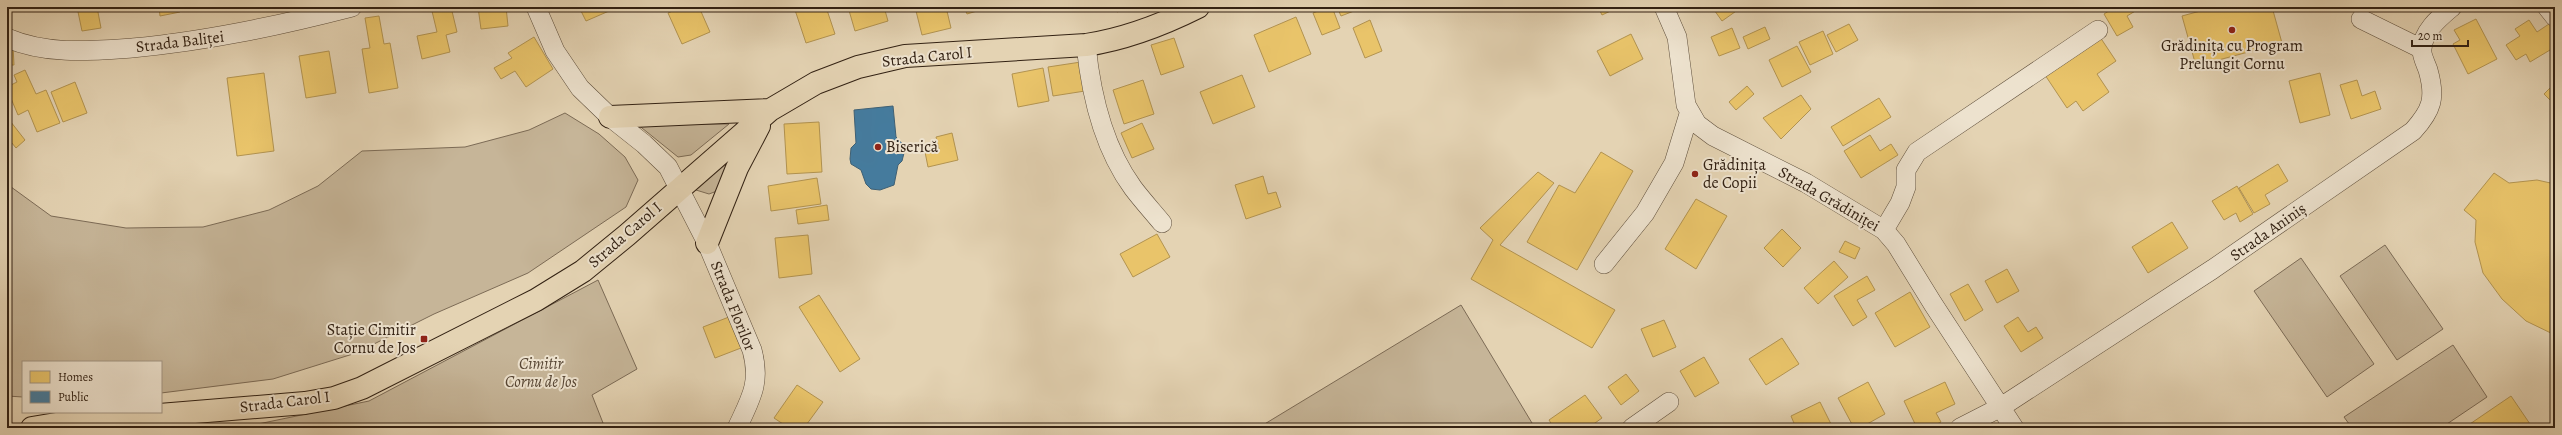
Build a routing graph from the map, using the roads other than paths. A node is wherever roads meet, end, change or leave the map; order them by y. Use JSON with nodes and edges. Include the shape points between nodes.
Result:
{"nodes":[{"id":1,"x":352,"y":7,"type":"edge"},
{"id":2,"x":536,"y":7,"type":"edge"},
{"id":3,"x":1198,"y":7,"type":"edge"},
{"id":4,"x":1664,"y":7,"type":"edge"},
{"id":5,"x":2452,"y":7,"type":"edge"},
{"id":6,"x":2547,"y":7,"type":"edge"},
{"id":7,"x":2555,"y":17,"type":"edge"},
{"id":8,"x":2361,"y":20,"type":"dead end"},
{"id":9,"x":2098,"y":30,"type":"dead end"},
{"id":10,"x":7,"y":38,"type":"edge"},
{"id":11,"x":1086,"y":45,"type":"junction"},
{"id":12,"x":2422,"y":49,"type":"junction"},
{"id":13,"x":770,"y":110,"type":"junction"},
{"id":14,"x":1689,"y":114,"type":"junction"},
{"id":15,"x":610,"y":117,"type":"junction"},
{"id":16,"x":680,"y":187,"type":"junction"},
{"id":17,"x":1162,"y":223,"type":"dead end"},
{"id":18,"x":1884,"y":230,"type":"junction"},
{"id":19,"x":707,"y":243,"type":"junction"},
{"id":20,"x":1604,"y":264,"type":"dead end"},
{"id":21,"x":1669,"y":402,"type":"dead end"},
{"id":22,"x":2001,"y":407,"type":"junction"},
{"id":23,"x":32,"y":428,"type":"edge"},
{"id":24,"x":737,"y":428,"type":"edge"},
{"id":25,"x":1632,"y":428,"type":"edge"},
{"id":26,"x":1960,"y":428,"type":"edge"},
{"id":27,"x":2014,"y":428,"type":"edge"}],
"edges":[{"from":1,"to":10,"type":"street","name":"Strada Baliței","via":[[243,34],[153,46],[107,50],[51,50],[28,47]]},
{"from":2,"to":15,"type":"street","name":"Strada Florilor","via":[[565,68],[580,88]]},
{"from":3,"to":11,"type":"main road","name":"Strada Carol I","via":[[1134,35]]},
{"from":4,"to":14,"type":"street","via":[[1676,37]]},
{"from":5,"to":12,"type":"street","via":[[2436,20]]},
{"from":6,"to":7,"type":"street"},
{"from":8,"to":12,"type":"street"},
{"from":9,"to":18,"type":"street","via":[[1917,152],[1906,170],[1906,187],[1900,203]]},
{"from":11,"to":13,"type":"main road","name":"Strada Carol I","via":[[905,56],[881,61],[816,83]]},
{"from":11,"to":17,"type":"street","via":[[1094,104],[1110,148],[1132,187]]},
{"from":12,"to":22,"type":"street","name":"Strada Aniniș","via":[[2433,94],[2428,115],[2413,131],[2213,269]]},
{"from":13,"to":15,"type":"main road"},
{"from":13,"to":16,"type":"main road","name":"Strada Carol I"},
{"from":13,"to":19,"type":"main road","via":[[742,156]]},
{"from":14,"to":18,"type":"street","name":"Strada Grădiniței","via":[[1713,136],[1806,183]]},
{"from":14,"to":20,"type":"street","via":[[1674,163],[1645,213]]},
{"from":15,"to":16,"type":"street","name":"Strada Florilor","via":[[668,167]]},
{"from":16,"to":19,"type":"street","name":"Strada Florilor"},
{"from":16,"to":23,"type":"main road","name":"Strada Carol I","via":[[597,260],[564,284],[362,388],[334,398],[305,403],[62,423]]},
{"from":18,"to":22,"type":"street","name":"Strada Grădiniței","via":[[1896,244]]},
{"from":19,"to":24,"type":"street","name":"Strada Florilor","via":[[752,350],[757,368],[756,386]]},
{"from":21,"to":25,"type":"street"},
{"from":22,"to":26,"type":"street","name":"Strada Aniniș"},
{"from":22,"to":27,"type":"street","name":"Strada Grădiniței"}]}
